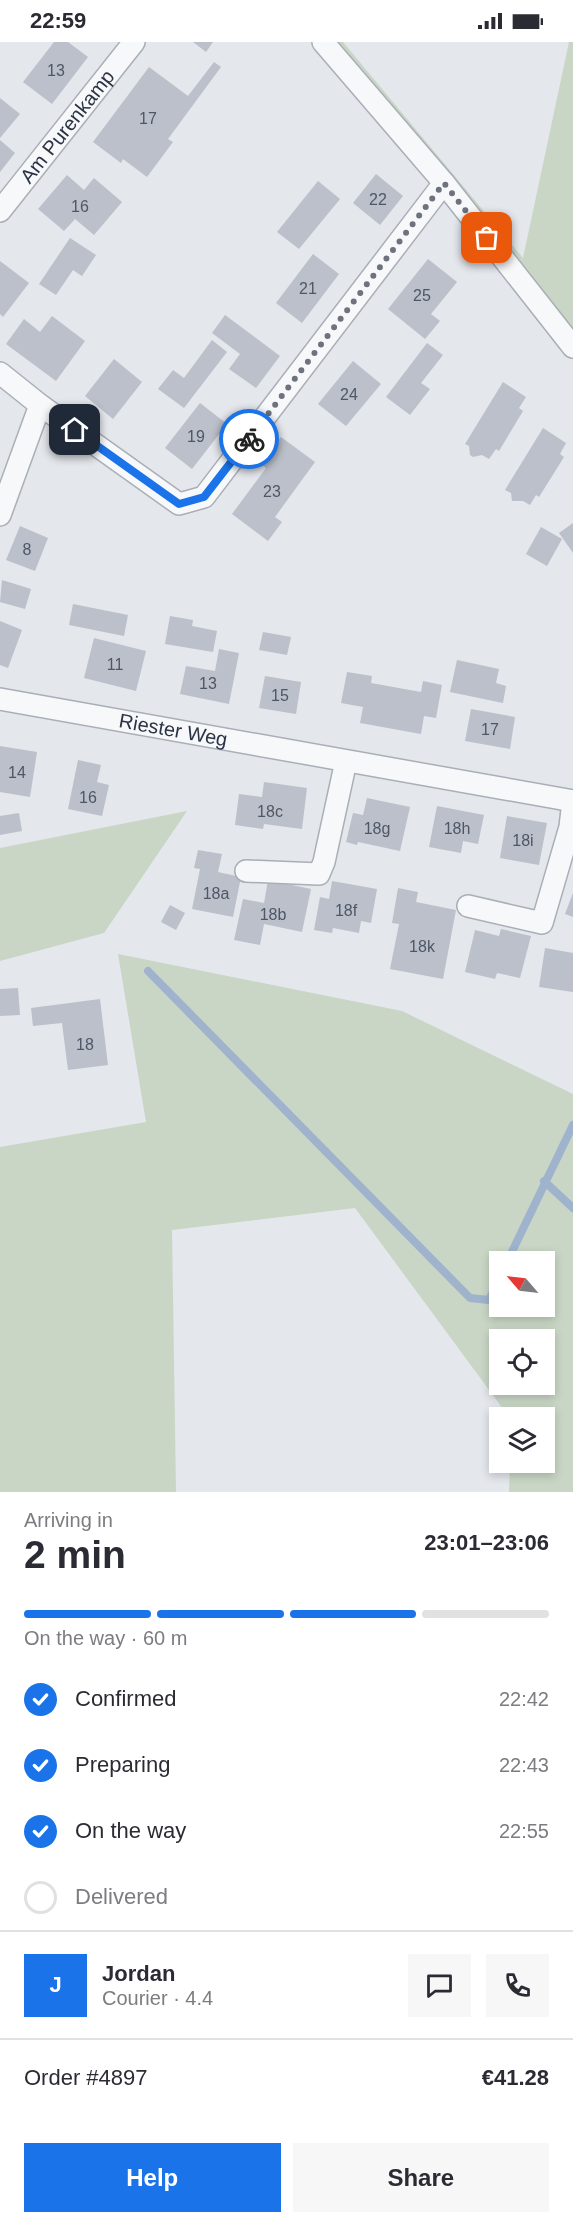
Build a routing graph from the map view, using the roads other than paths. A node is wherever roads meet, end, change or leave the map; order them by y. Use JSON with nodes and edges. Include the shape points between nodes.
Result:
{"nodes":[{"id":1,"x":134,"y":42,"type":"edge"},
{"id":2,"x":323,"y":42,"type":"edge"},
{"id":3,"x":444,"y":183,"type":"junction"},
{"id":4,"x":0,"y":211,"type":"edge"},
{"id":5,"x":573,"y":347,"type":"edge"},
{"id":6,"x":0,"y":373,"type":"edge"},
{"id":7,"x":40,"y":405,"type":"junction"},
{"id":8,"x":0,"y":515,"type":"edge"},
{"id":9,"x":0,"y":699,"type":"edge"},
{"id":10,"x":346,"y":761,"type":"junction"},
{"id":11,"x":573,"y":801,"type":"edge"},
{"id":12,"x":246,"y":871,"type":"dead end"},
{"id":13,"x":468,"y":906,"type":"dead end"}],
"edges":[{"from":1,"to":4,"type":"street","name":"Am Purenkamp"},
{"from":2,"to":3,"type":"street"},
{"from":3,"to":5,"type":"street"},
{"from":3,"to":7,"type":"street","via":[[204,497],[179,504]]},
{"from":6,"to":7,"type":"street"},
{"from":7,"to":8,"type":"street"},
{"from":9,"to":10,"type":"street","name":"Riester Weg"},
{"from":10,"to":11,"type":"street","name":"Riester Weg"},
{"from":10,"to":12,"type":"street","via":[[319,874]]},
{"from":11,"to":13,"type":"street","name":"Riester Weg","via":[[570,827],[542,923]]}]}
